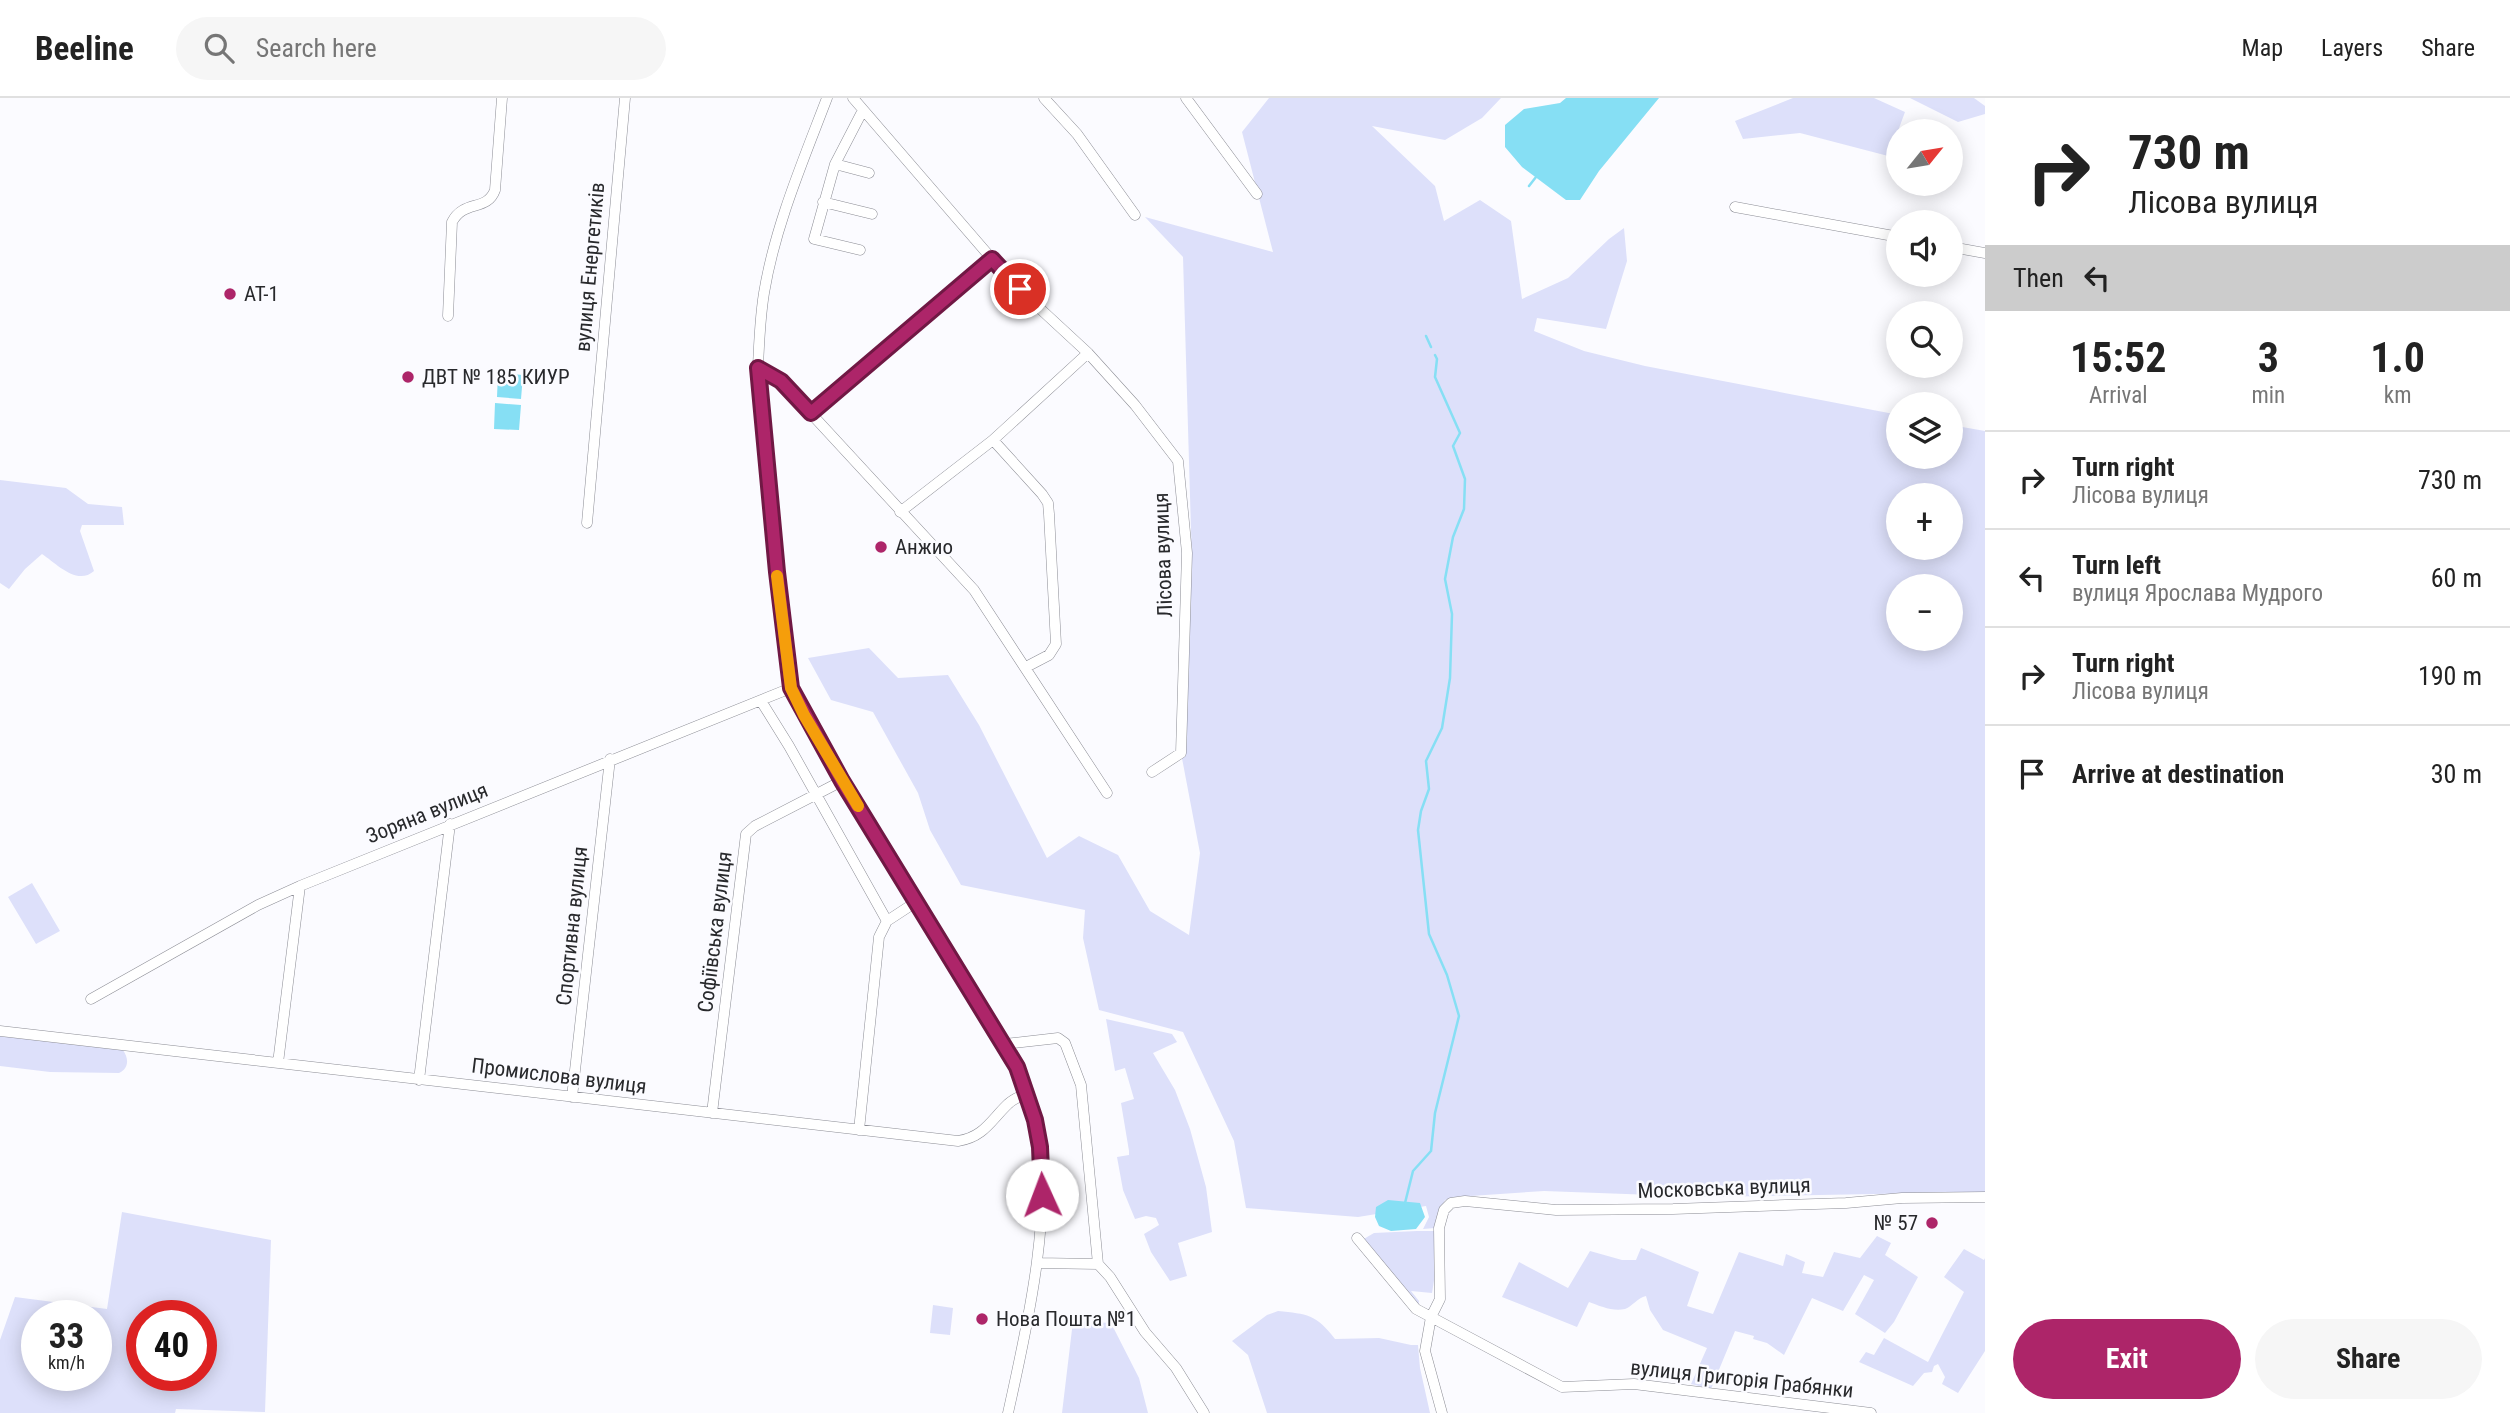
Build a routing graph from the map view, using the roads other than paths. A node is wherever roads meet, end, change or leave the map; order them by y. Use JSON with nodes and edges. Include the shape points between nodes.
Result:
{"nodes":[{"id":1,"x":502,"y":98,"type":"edge"},
{"id":2,"x":625,"y":98,"type":"edge"},
{"id":3,"x":827,"y":98,"type":"edge"},
{"id":4,"x":853,"y":98,"type":"edge"},
{"id":5,"x":1044,"y":98,"type":"edge"},
{"id":6,"x":1186,"y":98,"type":"edge"},
{"id":7,"x":863,"y":110,"type":"junction"},
{"id":8,"x":835,"y":164,"type":"junction"},
{"id":9,"x":869,"y":173,"type":"dead end"},
{"id":10,"x":1257,"y":194,"type":"dead end"},
{"id":11,"x":823,"y":202,"type":"junction"},
{"id":12,"x":1735,"y":208,"type":"dead end"},
{"id":13,"x":872,"y":214,"type":"dead end"},
{"id":14,"x":1135,"y":215,"type":"dead end"},
{"id":15,"x":1886,"y":235,"type":"edge"},
{"id":16,"x":1963,"y":249,"type":"edge"},
{"id":17,"x":860,"y":250,"type":"dead end"},
{"id":18,"x":1985,"y":253,"type":"edge"},
{"id":19,"x":992,"y":259,"type":"junction"},
{"id":20,"x":448,"y":316,"type":"dead end"},
{"id":21,"x":1088,"y":353,"type":"junction"},
{"id":22,"x":758,"y":368,"type":"junction"},
{"id":23,"x":811,"y":413,"type":"junction"},
{"id":24,"x":993,"y":440,"type":"junction"},
{"id":25,"x":900,"y":512,"type":"junction"},
{"id":26,"x":587,"y":523,"type":"dead end"},
{"id":27,"x":1026,"y":667,"type":"junction"},
{"id":28,"x":791,"y":688,"type":"junction"},
{"id":29,"x":761,"y":701,"type":"junction"},
{"id":30,"x":610,"y":760,"type":"junction"},
{"id":31,"x":1152,"y":772,"type":"dead end"},
{"id":32,"x":842,"y":781,"type":"junction"},
{"id":33,"x":1107,"y":793,"type":"dead end"},
{"id":34,"x":815,"y":794,"type":"junction"},
{"id":35,"x":450,"y":824,"type":"junction"},
{"id":36,"x":300,"y":886,"type":"junction"},
{"id":37,"x":916,"y":902,"type":"junction"},
{"id":38,"x":887,"y":921,"type":"junction"},
{"id":39,"x":91,"y":999,"type":"dead end"},
{"id":40,"x":0,"y":1031,"type":"edge"},
{"id":41,"x":1004,"y":1044,"type":"junction"},
{"id":42,"x":278,"y":1063,"type":"junction"},
{"id":43,"x":419,"y":1080,"type":"junction"},
{"id":44,"x":1027,"y":1093,"type":"junction"},
{"id":45,"x":572,"y":1097,"type":"junction"},
{"id":46,"x":712,"y":1114,"type":"junction"},
{"id":47,"x":859,"y":1130,"type":"junction"},
{"id":48,"x":1985,"y":1197,"type":"edge"},
{"id":49,"x":1357,"y":1238,"type":"dead end"},
{"id":50,"x":1037,"y":1263,"type":"junction"},
{"id":51,"x":1098,"y":1264,"type":"junction"},
{"id":52,"x":1431,"y":1317,"type":"junction"},
{"id":53,"x":1008,"y":1413,"type":"edge"},
{"id":54,"x":1205,"y":1413,"type":"edge"},
{"id":55,"x":1442,"y":1413,"type":"edge"},
{"id":56,"x":1871,"y":1413,"type":"edge"}],
"edges":[{"from":1,"to":20,"type":"street","via":[[492,198],[460,210],[452,222]]},
{"from":2,"to":26,"type":"street","name":"вулиця Енергетиків"},
{"from":3,"to":22,"type":"street","via":[[774,247],[760,321]]},
{"from":4,"to":7,"type":"street","name":"Лісова вулиця"},
{"from":5,"to":14,"type":"street","via":[[1077,134]]},
{"from":6,"to":10,"type":"street"},
{"from":7,"to":8,"type":"street"},
{"from":7,"to":19,"type":"street","name":"Лісова вулиця"},
{"from":8,"to":9,"type":"street"},
{"from":8,"to":11,"type":"street"},
{"from":11,"to":13,"type":"street"},
{"from":11,"to":17,"type":"street","via":[[814,239]]},
{"from":12,"to":15,"type":"street"},
{"from":16,"to":18,"type":"street"},
{"from":19,"to":21,"type":"street","name":"Лісова вулиця"},
{"from":19,"to":23,"type":"street"},
{"from":21,"to":24,"type":"street"},
{"from":21,"to":31,"type":"street","name":"Лісова вулиця","via":[[1178,461],[1186,553],[1181,753]]},
{"from":22,"to":23,"type":"street","via":[[781,381]]},
{"from":22,"to":28,"type":"street"},
{"from":23,"to":25,"type":"street"},
{"from":24,"to":25,"type":"street"},
{"from":24,"to":27,"type":"street","via":[[1048,503],[1056,644],[1049,655]]},
{"from":25,"to":27,"type":"street","via":[[974,590]]},
{"from":27,"to":33,"type":"street"},
{"from":28,"to":29,"type":"street","name":"Зоряна вулиця"},
{"from":28,"to":32,"type":"street"},
{"from":29,"to":30,"type":"street","name":"Зоряна вулиця"},
{"from":29,"to":34,"type":"street"},
{"from":30,"to":35,"type":"street","name":"Зоряна вулиця"},
{"from":30,"to":45,"type":"street","name":"Спортивна вулиця"},
{"from":32,"to":34,"type":"street"},
{"from":32,"to":37,"type":"street"},
{"from":34,"to":38,"type":"street"},
{"from":34,"to":46,"type":"street","name":"Софіївська вулиця","via":[[746,834]]},
{"from":35,"to":36,"type":"street","name":"Зоряна вулиця"},
{"from":35,"to":43,"type":"street"},
{"from":36,"to":39,"type":"street","name":"Зоряна вулиця"},
{"from":36,"to":42,"type":"street"},
{"from":37,"to":38,"type":"street"},
{"from":37,"to":41,"type":"street"},
{"from":38,"to":47,"type":"street","via":[[878,937]]},
{"from":40,"to":42,"type":"street","name":"Промислова вулиця"},
{"from":41,"to":44,"type":"street"},
{"from":41,"to":51,"type":"street","via":[[1058,1038],[1065,1043],[1081,1085]]},
{"from":42,"to":43,"type":"street","name":"Промислова вулиця"},
{"from":43,"to":45,"type":"street","name":"Промислова вулиця"},
{"from":44,"to":47,"type":"street","name":"Промислова вулиця","via":[[1011,1101],[978,1135],[958,1141]]},
{"from":44,"to":50,"type":"street","via":[[1042,1172]]},
{"from":45,"to":46,"type":"street","name":"Промислова вулиця"},
{"from":46,"to":47,"type":"street","name":"Промислова вулиця"},
{"from":48,"to":52,"type":"street","name":"Московська вулиця","via":[[1673,1209],[1556,1210],[1451,1203],[1439,1228],[1440,1299]]},
{"from":49,"to":52,"type":"street","name":"вулиця Григорія Грабянки","via":[[1416,1310]]},
{"from":50,"to":51,"type":"street"},
{"from":50,"to":53,"type":"street"},
{"from":51,"to":54,"type":"street"},
{"from":52,"to":55,"type":"street","via":[[1425,1351]]},
{"from":52,"to":56,"type":"street","name":"вулиця Григорія Грабянки","via":[[1562,1387],[1634,1384]]}]}
